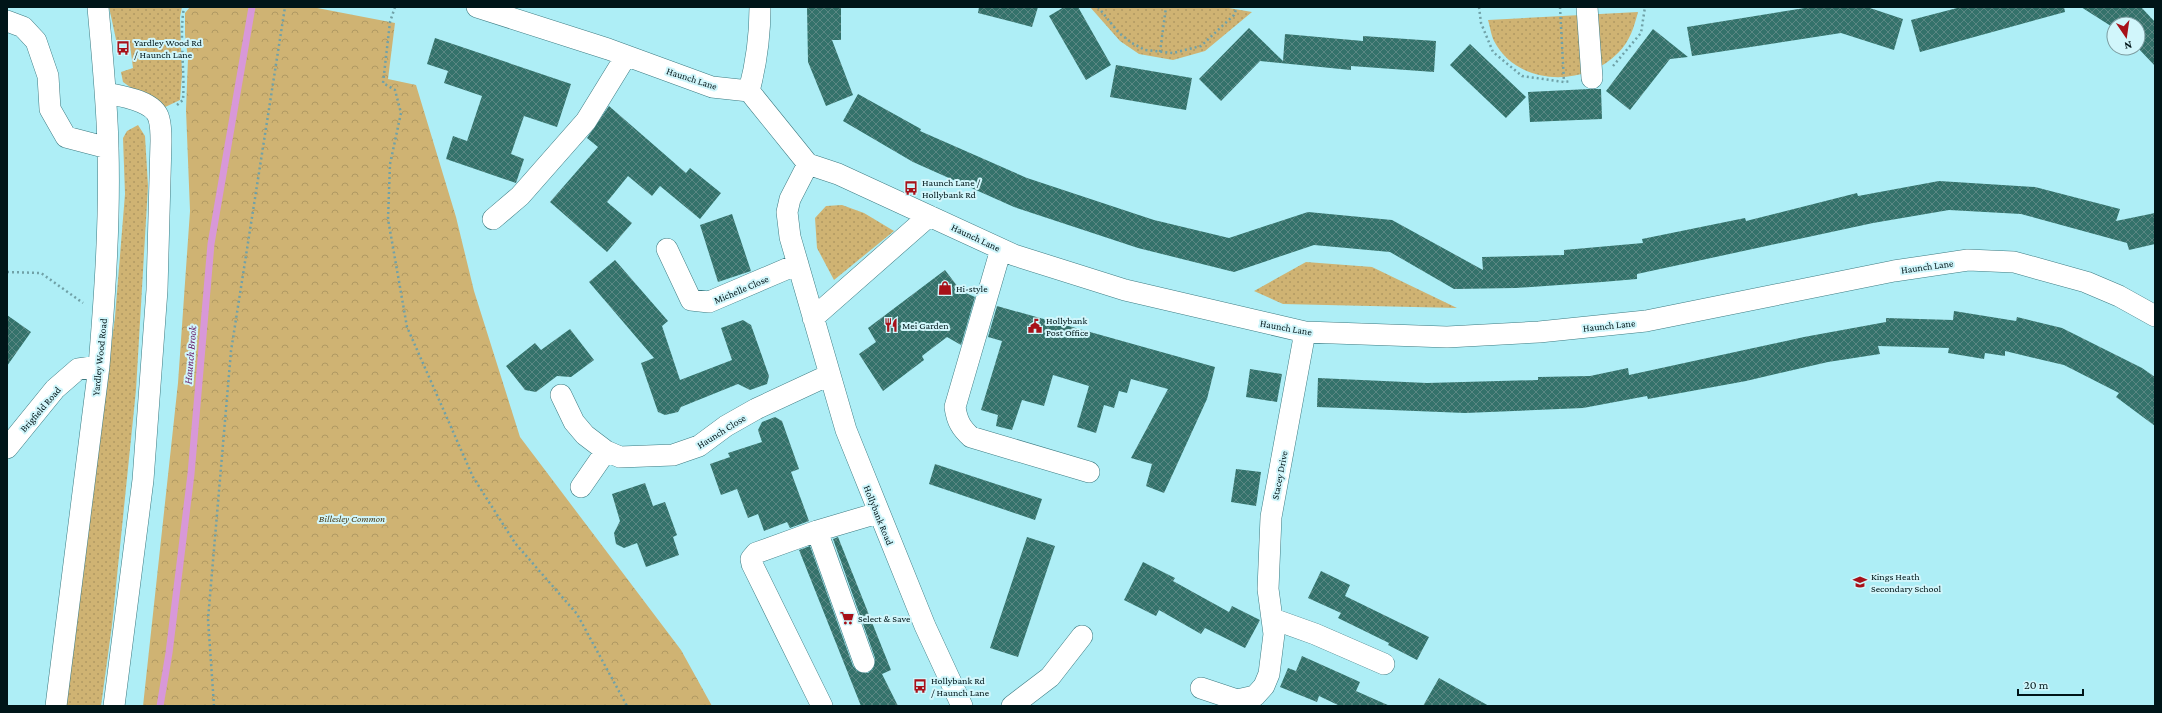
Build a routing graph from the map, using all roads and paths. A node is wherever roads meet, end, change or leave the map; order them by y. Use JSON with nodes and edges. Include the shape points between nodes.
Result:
{"nodes":[{"id":1,"x":98,"y":7,"type":"edge"},
{"id":2,"x":184,"y":7,"type":"edge"},
{"id":3,"x":285,"y":7,"type":"edge"},
{"id":4,"x":395,"y":7,"type":"edge"},
{"id":5,"x":477,"y":7,"type":"edge"},
{"id":6,"x":760,"y":7,"type":"edge"},
{"id":7,"x":1098,"y":7,"type":"edge"},
{"id":8,"x":1166,"y":7,"type":"edge"},
{"id":9,"x":1237,"y":7,"type":"edge"},
{"id":10,"x":1479,"y":7,"type":"edge"},
{"id":11,"x":1560,"y":7,"type":"edge"},
{"id":12,"x":1587,"y":7,"type":"edge"},
{"id":13,"x":1645,"y":7,"type":"edge"},
{"id":14,"x":7,"y":21,"type":"edge"},
{"id":15,"x":1160,"y":52,"type":"junction"},
{"id":16,"x":626,"y":56,"type":"junction"},
{"id":17,"x":1592,"y":78,"type":"junction"},
{"id":18,"x":1564,"y":82,"type":"junction"},
{"id":19,"x":749,"y":90,"type":"junction"},
{"id":20,"x":106,"y":93,"type":"junction"},
{"id":21,"x":159,"y":118,"type":"junction"},
{"id":22,"x":108,"y":148,"type":"junction"},
{"id":23,"x":808,"y":164,"type":"junction"},
{"id":24,"x":928,"y":216,"type":"junction"},
{"id":25,"x":493,"y":219,"type":"dead end"},
{"id":26,"x":667,"y":249,"type":"dead end"},
{"id":27,"x":1001,"y":249,"type":"junction"},
{"id":28,"x":798,"y":264,"type":"junction"},
{"id":29,"x":7,"y":272,"type":"edge"},
{"id":30,"x":2155,"y":316,"type":"edge"},
{"id":31,"x":103,"y":317,"type":"junction"},
{"id":32,"x":813,"y":318,"type":"junction"},
{"id":33,"x":1305,"y":332,"type":"junction"},
{"id":34,"x":99,"y":366,"type":"junction"},
{"id":35,"x":829,"y":375,"type":"junction"},
{"id":36,"x":561,"y":395,"type":"dead end"},
{"id":37,"x":7,"y":448,"type":"edge"},
{"id":38,"x":606,"y":451,"type":"junction"},
{"id":39,"x":1089,"y":472,"type":"dead end"},
{"id":40,"x":581,"y":487,"type":"dead end"},
{"id":41,"x":878,"y":513,"type":"junction"},
{"id":42,"x":817,"y":531,"type":"junction"},
{"id":43,"x":1273,"y":619,"type":"junction"},
{"id":44,"x":1082,"y":636,"type":"dead end"},
{"id":45,"x":864,"y":662,"type":"dead end"},
{"id":46,"x":1384,"y":664,"type":"dead end"},
{"id":47,"x":1201,"y":688,"type":"dead end"},
{"id":48,"x":56,"y":706,"type":"edge"},
{"id":49,"x":114,"y":706,"type":"edge"},
{"id":50,"x":214,"y":706,"type":"edge"},
{"id":51,"x":627,"y":706,"type":"edge"},
{"id":52,"x":822,"y":706,"type":"edge"},
{"id":53,"x":962,"y":706,"type":"edge"},
{"id":54,"x":1012,"y":706,"type":"edge"}],
"edges":[{"from":1,"to":20,"type":"street","name":"Yardley Wood Road"},
{"from":2,"to":21,"type":"path","via":[[183,100]]},
{"from":3,"to":50,"type":"path","via":[[231,351],[208,620]]},
{"from":4,"to":51,"type":"path","via":[[390,22],[383,83],[395,90],[401,114],[390,164],[388,219],[407,327],[473,477],[516,543],[577,614]]},
{"from":5,"to":16,"type":"street","name":"Haunch Lane"},
{"from":6,"to":19,"type":"street","via":[[758,60]]},
{"from":7,"to":15,"type":"path","via":[[1119,33],[1132,43],[1145,50]]},
{"from":8,"to":15,"type":"path"},
{"from":9,"to":15,"type":"path","via":[[1234,15],[1201,46],[1173,53]]},
{"from":10,"to":18,"type":"path","via":[[1481,23],[1493,52],[1522,76]]},
{"from":11,"to":18,"type":"path"},
{"from":12,"to":17,"type":"street"},
{"from":13,"to":17,"type":"path","via":[[1641,33],[1615,65]]},
{"from":14,"to":22,"type":"street","via":[[23,27],[36,40],[48,76],[50,109],[66,137]]},
{"from":16,"to":19,"type":"street","name":"Haunch Lane","via":[[712,87]]},
{"from":16,"to":25,"type":"street","via":[[586,121],[520,196]]},
{"from":17,"to":18,"type":"path"},
{"from":19,"to":23,"type":"street"},
{"from":20,"to":21,"type":"street","via":[[129,98],[152,108]]},
{"from":20,"to":22,"type":"street","name":"Yardley Wood Road"},
{"from":21,"to":49,"type":"street","via":[[161,141],[157,290],[144,464]]},
{"from":22,"to":31,"type":"street","name":"Yardley Wood Road","via":[[108,232]]},
{"from":23,"to":24,"type":"street","name":"Haunch Lane","via":[[838,174]]},
{"from":23,"to":28,"type":"street","name":"Hollybank Road","via":[[790,199],[787,212],[790,237]]},
{"from":24,"to":27,"type":"street","name":"Haunch Lane"},
{"from":24,"to":32,"type":"street"},
{"from":26,"to":28,"type":"street","name":"Michelle Close","via":[[691,300],[700,303],[709,302]]},
{"from":27,"to":33,"type":"street","name":"Haunch Lane","via":[[1125,290]]},
{"from":27,"to":39,"type":"street","via":[[955,407],[956,419],[962,429],[972,437]]},
{"from":28,"to":32,"type":"street","name":"Hollybank Road"},
{"from":29,"to":31,"type":"path","via":[[41,273]]},
{"from":30,"to":33,"type":"street","name":"Haunch Lane","via":[[2119,296],[2086,282],[2014,262],[1968,260],[1894,270],[1646,321],[1539,332],[1447,337]]},
{"from":31,"to":34,"type":"street","name":"Yardley Wood Road"},
{"from":32,"to":35,"type":"street","name":"Hollybank Road"},
{"from":33,"to":43,"type":"street","name":"Stacey Drive","via":[[1271,517],[1268,589]]},
{"from":34,"to":37,"type":"street","name":"Brigfield Road","via":[[78,369],[55,389]]},
{"from":34,"to":48,"type":"street","name":"Yardley Wood Road"},
{"from":35,"to":38,"type":"street","name":"Haunch Close","via":[[756,409],[726,426],[699,446],[673,455],[620,457]]},
{"from":35,"to":41,"type":"street","name":"Hollybank Road","via":[[846,430]]},
{"from":36,"to":38,"type":"street","name":"Haunch Close","via":[[574,422],[585,435]]},
{"from":38,"to":40,"type":"street"},
{"from":41,"to":42,"type":"street"},
{"from":41,"to":53,"type":"street","name":"Hollybank Road","via":[[925,626]]},
{"from":42,"to":45,"type":"street"},
{"from":42,"to":52,"type":"street","via":[[756,552],[751,559]]},
{"from":43,"to":46,"type":"street"},
{"from":43,"to":47,"type":"street","name":"Stacey Drive","via":[[1273,651],[1269,674],[1264,686],[1255,696],[1237,700]]},
{"from":44,"to":54,"type":"street","via":[[1050,677]]}]}
